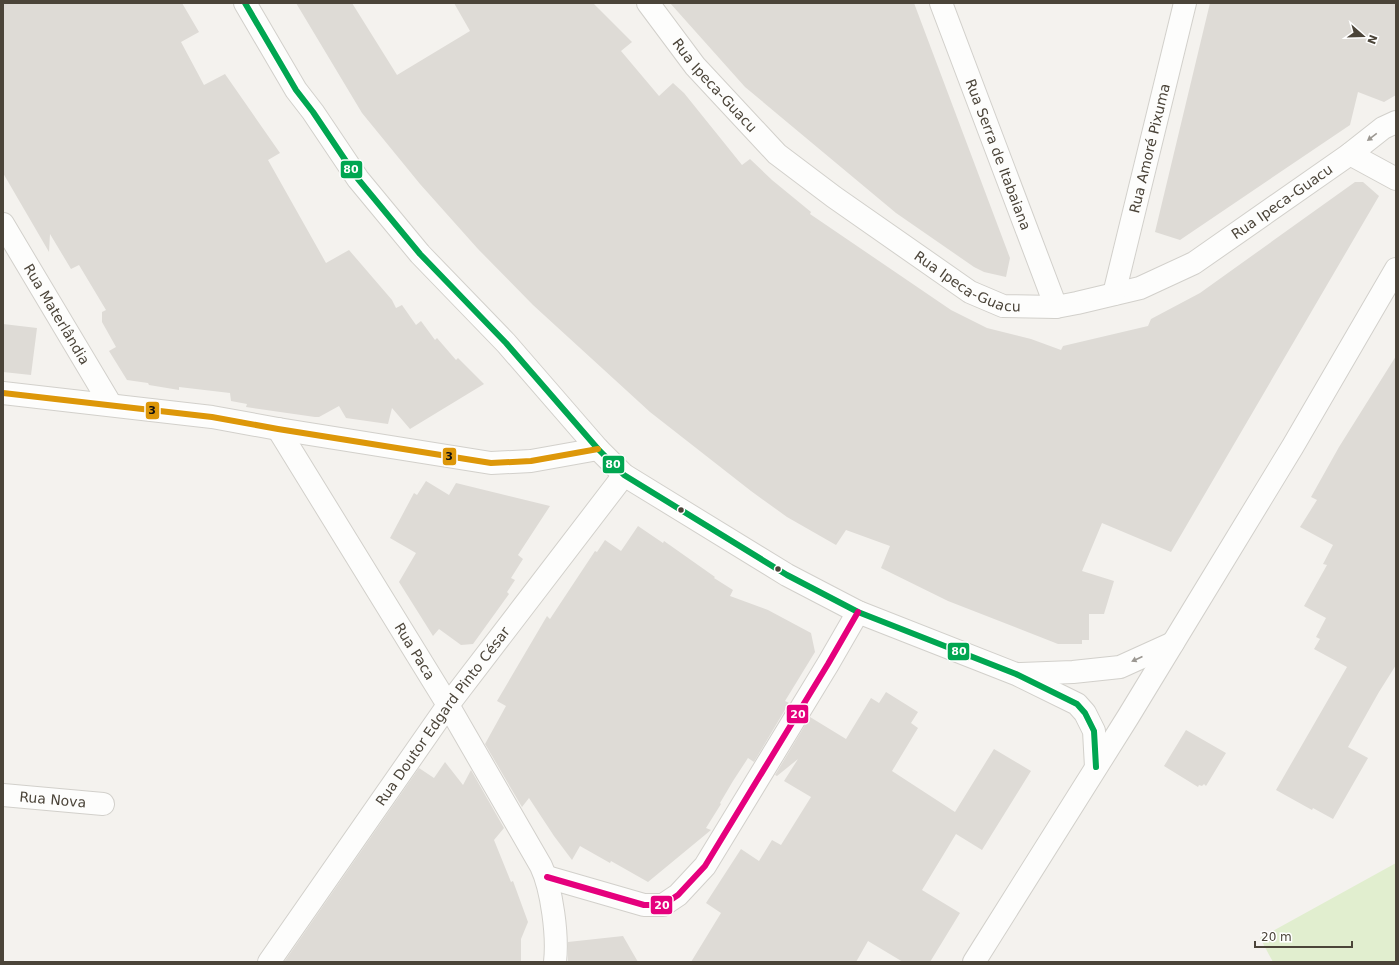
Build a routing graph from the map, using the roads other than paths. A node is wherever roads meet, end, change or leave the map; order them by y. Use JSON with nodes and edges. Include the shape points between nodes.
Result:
{"nodes":[{"id":1,"x":245,"y":3,"type":"edge"},
{"id":2,"x":648,"y":3,"type":"edge"},
{"id":3,"x":941,"y":3,"type":"edge"},
{"id":4,"x":1185,"y":3,"type":"edge"},
{"id":5,"x":1396,"y":122,"type":"edge"},
{"id":6,"x":1350,"y":154,"type":"junction"},
{"id":7,"x":1396,"y":179,"type":"edge"},
{"id":8,"x":3,"y":224,"type":"edge"},
{"id":9,"x":1396,"y":269,"type":"edge"},
{"id":10,"x":1114,"y":294,"type":"junction"},
{"id":11,"x":1056,"y":307,"type":"junction"},
{"id":12,"x":3,"y":394,"type":"edge"},
{"id":13,"x":111,"y":405,"type":"junction"},
{"id":14,"x":278,"y":429,"type":"junction"},
{"id":15,"x":598,"y":449,"type":"junction"},
{"id":16,"x":624,"y":475,"type":"junction"},
{"id":17,"x":858,"y":612,"type":"junction"},
{"id":18,"x":1173,"y":643,"type":"junction"},
{"id":19,"x":1016,"y":674,"type":"junction"},
{"id":20,"x":448,"y":705,"type":"junction"},
{"id":21,"x":1096,"y":767,"type":"junction"},
{"id":22,"x":3,"y":795,"type":"edge"},
{"id":23,"x":103,"y":804,"type":"dead end"},
{"id":24,"x":547,"y":877,"type":"junction"},
{"id":25,"x":269,"y":962,"type":"edge"},
{"id":26,"x":554,"y":962,"type":"edge"},
{"id":27,"x":974,"y":962,"type":"edge"}],
"edges":[{"from":1,"to":15,"type":"street","via":[[296,90],[358,179],[420,254],[506,343]]},
{"from":2,"to":11,"type":"street","name":"Rua Ipeca-Guacu","via":[[695,66],[777,154],[834,197],[970,292],[1003,306]]},
{"from":3,"to":11,"type":"street","name":"Rua Serra de Itabaiana"},
{"from":4,"to":10,"type":"street","name":"Rua Amoré Pixuma"},
{"from":5,"to":6,"type":"street","name":"Rua Ipeca-Guacu","one_way":true,"via":[[1383,128]]},
{"from":6,"to":7,"type":"street"},
{"from":6,"to":10,"type":"street","name":"Rua Ipeca-Guacu","via":[[1194,263],[1140,288]]},
{"from":8,"to":13,"type":"street","name":"Rua Materlândia"},
{"from":9,"to":18,"type":"street"},
{"from":10,"to":11,"type":"street","name":"Rua Ipeca-Guacu"},
{"from":12,"to":13,"type":"street"},
{"from":13,"to":14,"type":"street","via":[[212,417]]},
{"from":14,"to":15,"type":"street","via":[[491,463],[531,461]]},
{"from":14,"to":20,"type":"street","name":"Rua Paca"},
{"from":15,"to":16,"type":"street"},
{"from":16,"to":17,"type":"street","via":[[787,575]]},
{"from":16,"to":20,"type":"street","name":"Rua Doutor Edgard Pinto César"},
{"from":17,"to":19,"type":"street"},
{"from":17,"to":24,"type":"street","via":[[705,866],[678,895],[663,905],[644,905]]},
{"from":18,"to":19,"type":"street","one_way":true,"via":[[1120,667]]},
{"from":18,"to":21,"type":"street"},
{"from":19,"to":21,"type":"street","via":[[1077,704],[1085,713],[1094,731]]},
{"from":20,"to":24,"type":"street","name":"Rua Paca"},
{"from":20,"to":25,"type":"street","name":"Rua Doutor Edgard Pinto César"},
{"from":21,"to":27,"type":"street"},
{"from":22,"to":23,"type":"street","name":"Rua Nova"},
{"from":24,"to":26,"type":"street","via":[[554,923]]}]}
